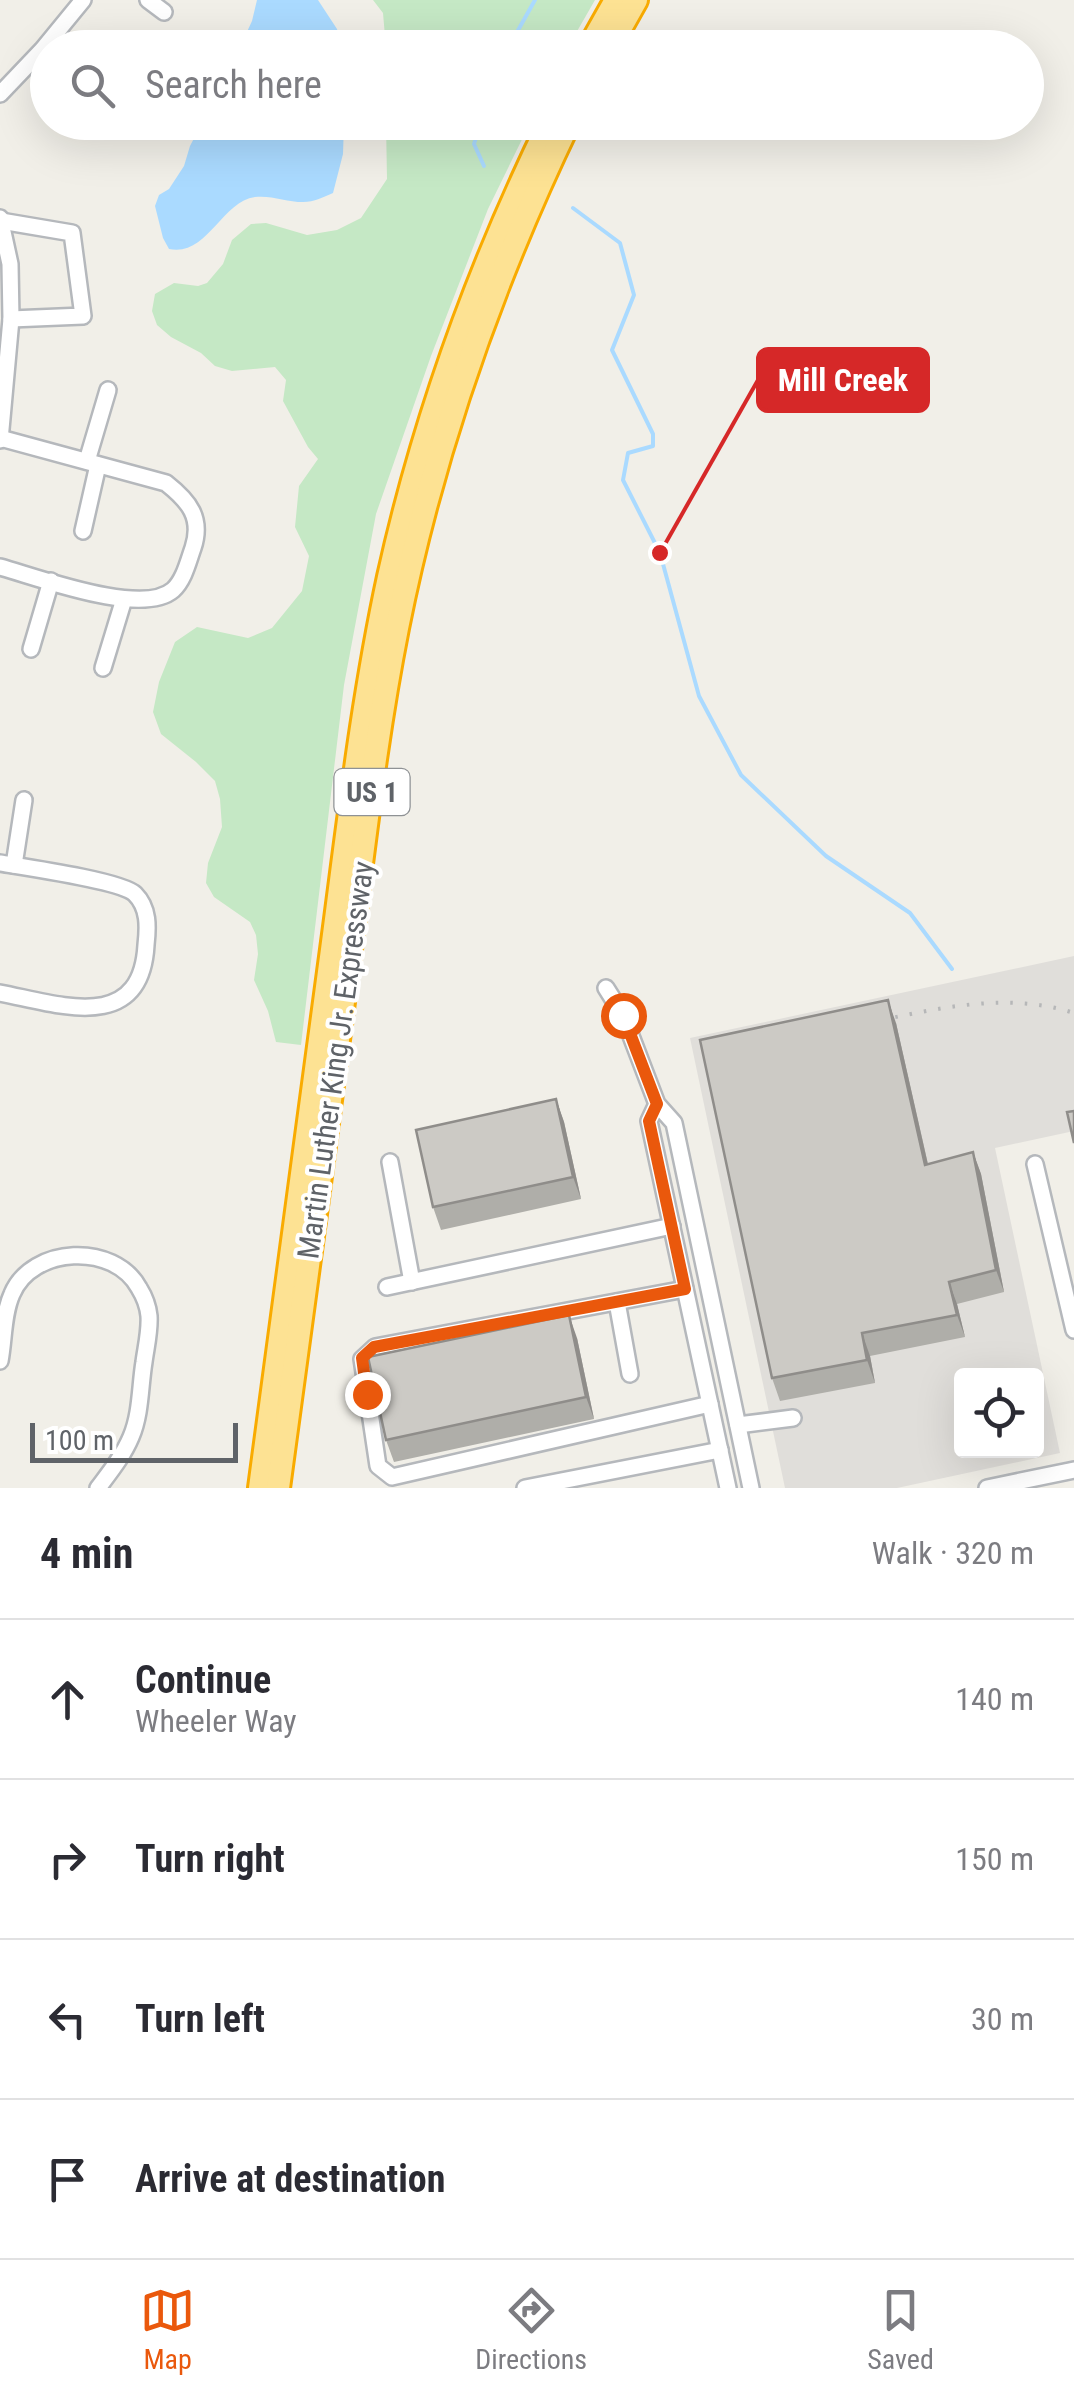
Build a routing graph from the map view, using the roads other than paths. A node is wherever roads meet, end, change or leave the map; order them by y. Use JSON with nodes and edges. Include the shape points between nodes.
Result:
{"nodes":[{"id":1,"x":83,"y":0,"type":"edge"},
{"id":2,"x":148,"y":0,"type":"edge"},
{"id":3,"x":616,"y":0,"type":"edge"},
{"id":4,"x":636,"y":0,"type":"edge"},
{"id":5,"x":164,"y":12,"type":"dead end"},
{"id":6,"x":59,"y":30,"type":"edge"},
{"id":7,"x":599,"y":30,"type":"edge"},
{"id":8,"x":619,"y":30,"type":"edge"},
{"id":9,"x":30,"y":62,"type":"edge"},
{"id":10,"x":0,"y":94,"type":"edge"},
{"id":11,"x":542,"y":140,"type":"edge"},
{"id":12,"x":561,"y":140,"type":"edge"},
{"id":13,"x":1,"y":220,"type":"edge"},
{"id":14,"x":12,"y":319,"type":"junction"},
{"id":15,"x":108,"y":390,"type":"dead end"},
{"id":16,"x":0,"y":439,"type":"edge"},
{"id":17,"x":93,"y":463,"type":"junction"},
{"id":18,"x":83,"y":531,"type":"dead end"},
{"id":19,"x":0,"y":566,"type":"edge"},
{"id":20,"x":51,"y":581,"type":"junction"},
{"id":21,"x":124,"y":599,"type":"junction"},
{"id":22,"x":30,"y":649,"type":"dead end"},
{"id":23,"x":103,"y":668,"type":"dead end"},
{"id":24,"x":24,"y":800,"type":"dead end"},
{"id":25,"x":7,"y":864,"type":"edge"},
{"id":26,"x":606,"y":988,"type":"dead end"},
{"id":27,"x":0,"y":994,"type":"edge"},
{"id":28,"x":657,"y":1104,"type":"junction"},
{"id":29,"x":390,"y":1162,"type":"dead end"},
{"id":30,"x":1036,"y":1164,"type":"dead end"},
{"id":31,"x":672,"y":1226,"type":"junction"},
{"id":32,"x":412,"y":1282,"type":"junction"},
{"id":33,"x":387,"y":1288,"type":"dead end"},
{"id":34,"x":685,"y":1289,"type":"junction"},
{"id":35,"x":617,"y":1302,"type":"junction"},
{"id":36,"x":1074,"y":1330,"type":"edge"},
{"id":37,"x":0,"y":1361,"type":"edge"},
{"id":38,"x":630,"y":1374,"type":"dead end"},
{"id":39,"x":710,"y":1404,"type":"junction"},
{"id":40,"x":793,"y":1418,"type":"dead end"},
{"id":41,"x":738,"y":1425,"type":"junction"},
{"id":42,"x":720,"y":1450,"type":"junction"},
{"id":43,"x":1074,"y":1470,"type":"edge"},
{"id":44,"x":98,"y":1488,"type":"edge"},
{"id":45,"x":260,"y":1488,"type":"edge"},
{"id":46,"x":278,"y":1488,"type":"edge"},
{"id":47,"x":524,"y":1488,"type":"edge"},
{"id":48,"x":728,"y":1488,"type":"edge"},
{"id":49,"x":751,"y":1488,"type":"edge"},
{"id":50,"x":988,"y":1488,"type":"edge"}],
"edges":[{"from":1,"to":6,"type":"street"},
{"from":2,"to":5,"type":"street"},
{"from":3,"to":7,"type":"highway"},
{"from":4,"to":8,"type":"highway"},
{"from":9,"to":10,"type":"street"},
{"from":11,"to":45,"type":"highway","name":"Martin Luther King Jr. Expressway","number":"US 1","via":[[460,332],[390,576],[363,726]]},
{"from":12,"to":46,"type":"highway","name":"Martin Luther King Jr. Expressway","number":"US 1","via":[[477,339],[407,580],[380,729]]},
{"from":13,"to":14,"type":"street"},
{"from":13,"to":14,"type":"street","via":[[72,233],[82,316]]},
{"from":14,"to":16,"type":"street"},
{"from":15,"to":17,"type":"street"},
{"from":16,"to":17,"type":"street"},
{"from":17,"to":18,"type":"street"},
{"from":17,"to":21,"type":"street","via":[[166,483],[194,513],[197,537],[174,589],[158,600]]},
{"from":19,"to":20,"type":"street"},
{"from":20,"to":21,"type":"street"},
{"from":20,"to":22,"type":"street"},
{"from":21,"to":23,"type":"street"},
{"from":24,"to":25,"type":"street"},
{"from":25,"to":27,"type":"street","via":[[133,892],[148,922],[133,987],[109,1006],[84,1009]]},
{"from":26,"to":28,"type":"street"},
{"from":28,"to":31,"type":"street","via":[[649,1121]]},
{"from":28,"to":41,"type":"street","via":[[674,1123]]},
{"from":29,"to":32,"type":"street"},
{"from":30,"to":36,"type":"street"},
{"from":31,"to":32,"type":"street"},
{"from":31,"to":34,"type":"street"},
{"from":32,"to":33,"type":"street"},
{"from":34,"to":35,"type":"street"},
{"from":34,"to":39,"type":"street"},
{"from":35,"to":38,"type":"street"},
{"from":35,"to":39,"type":"street","via":[[374,1347],[362,1358],[378,1466],[392,1477]]},
{"from":37,"to":44,"type":"street","via":[[12,1292],[43,1262],[86,1256],[114,1264],[135,1280],[149,1317],[136,1426]]},
{"from":39,"to":42,"type":"street"},
{"from":40,"to":41,"type":"street"},
{"from":41,"to":49,"type":"street"},
{"from":42,"to":47,"type":"street"},
{"from":42,"to":48,"type":"street"},
{"from":43,"to":50,"type":"street"}]}
